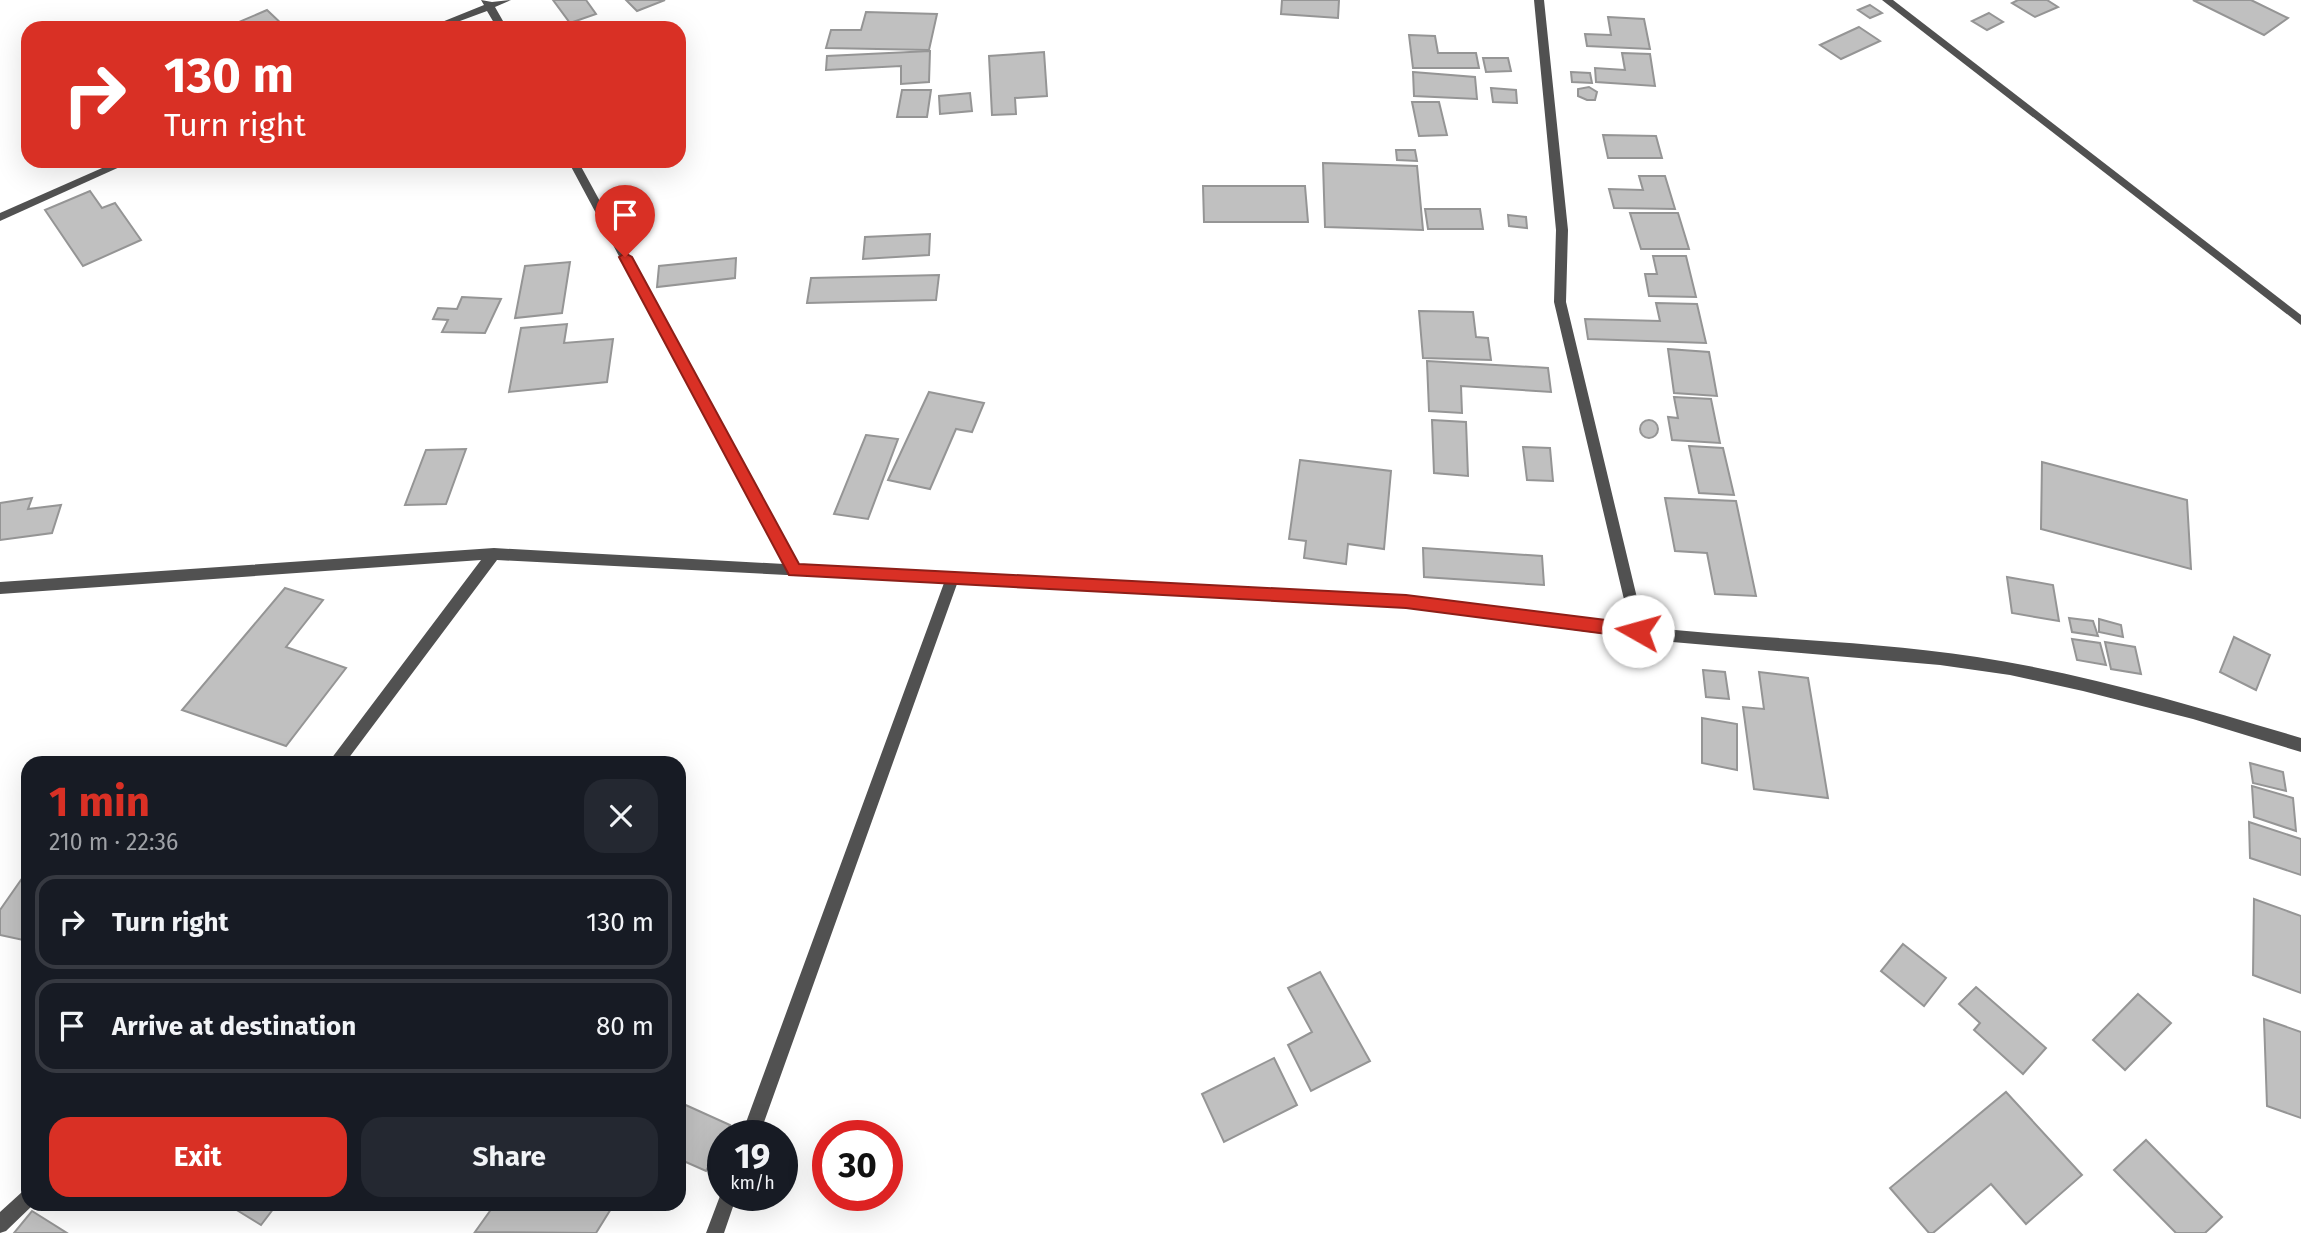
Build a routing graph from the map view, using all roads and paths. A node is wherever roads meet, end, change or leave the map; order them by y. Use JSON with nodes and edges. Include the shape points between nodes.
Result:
{"nodes":[{"id":1,"x":506,"y":0,"type":"edge"},
{"id":2,"x":1539,"y":0,"type":"edge"},
{"id":3,"x":1887,"y":0,"type":"edge"},
{"id":4,"x":488,"y":3,"type":"edge"},
{"id":5,"x":448,"y":21,"type":"edge"},
{"id":6,"x":498,"y":21,"type":"edge"},
{"id":7,"x":112,"y":168,"type":"edge"},
{"id":8,"x":577,"y":168,"type":"edge"},
{"id":9,"x":0,"y":217,"type":"edge"},
{"id":10,"x":2301,"y":321,"type":"edge"},
{"id":11,"x":494,"y":554,"type":"junction"},
{"id":12,"x":794,"y":570,"type":"junction"},
{"id":13,"x":952,"y":580,"type":"junction"},
{"id":14,"x":0,"y":588,"type":"edge"},
{"id":15,"x":1638,"y":631,"type":"junction"},
{"id":16,"x":2301,"y":745,"type":"edge"},
{"id":17,"x":341,"y":756,"type":"edge"},
{"id":18,"x":756,"y":1120,"type":"edge"},
{"id":19,"x":21,"y":1205,"type":"edge"},
{"id":20,"x":723,"y":1211,"type":"edge"},
{"id":21,"x":0,"y":1225,"type":"edge"},
{"id":22,"x":715,"y":1233,"type":"edge"}],
"edges":[{"from":1,"to":4,"type":"street"},
{"from":2,"to":15,"type":"street","via":[[1562,230],[1560,302]]},
{"from":3,"to":10,"type":"street"},
{"from":4,"to":5,"type":"street"},
{"from":4,"to":6,"type":"street"},
{"from":7,"to":9,"type":"street"},
{"from":8,"to":12,"type":"street"},
{"from":11,"to":12,"type":"street"},
{"from":11,"to":14,"type":"street"},
{"from":11,"to":17,"type":"street"},
{"from":12,"to":13,"type":"street"},
{"from":13,"to":15,"type":"street","via":[[1406,602]]},
{"from":13,"to":18,"type":"street"},
{"from":15,"to":16,"type":"street","via":[[1867,649],[2010,669],[2186,710]]},
{"from":19,"to":21,"type":"street"},
{"from":20,"to":22,"type":"street"}]}
